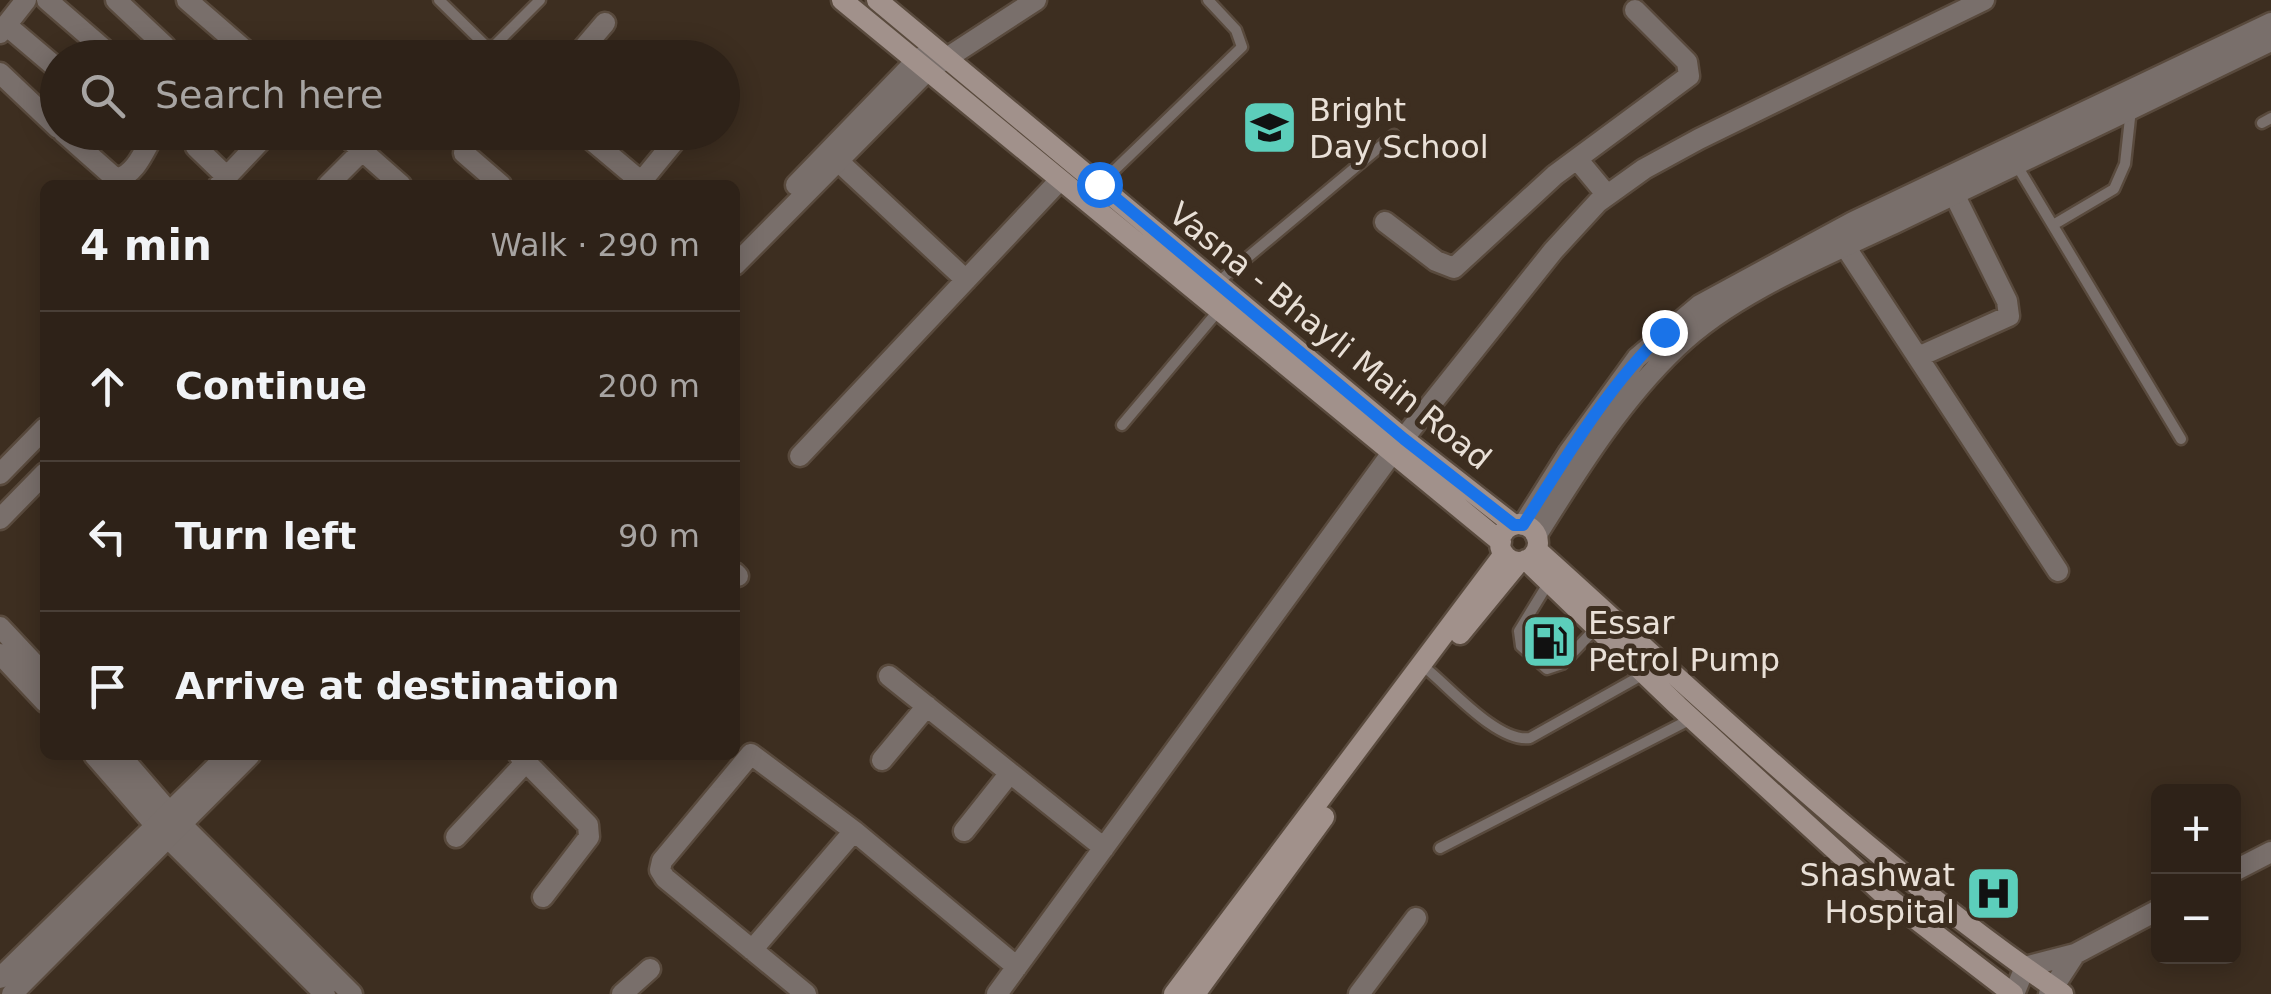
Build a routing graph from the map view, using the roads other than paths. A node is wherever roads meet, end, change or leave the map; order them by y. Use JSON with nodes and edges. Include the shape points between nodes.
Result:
{"nodes":[{"id":1,"x":26,"y":0,"type":"edge"},
{"id":2,"x":48,"y":0,"type":"edge"},
{"id":3,"x":116,"y":0,"type":"edge"},
{"id":4,"x":187,"y":0,"type":"edge"},
{"id":5,"x":440,"y":0,"type":"edge"},
{"id":6,"x":540,"y":0,"type":"edge"},
{"id":7,"x":842,"y":0,"type":"edge"},
{"id":8,"x":877,"y":0,"type":"edge"},
{"id":9,"x":1011,"y":0,"type":"edge"},
{"id":10,"x":1036,"y":0,"type":"edge"},
{"id":11,"x":1208,"y":0,"type":"edge"},
{"id":12,"x":1984,"y":0,"type":"edge"},
{"id":13,"x":1635,"y":10,"type":"dead end"},
{"id":14,"x":604,"y":23,"type":"dead end"},
{"id":15,"x":2271,"y":23,"type":"edge"},
{"id":16,"x":3,"y":29,"type":"edge"},
{"id":17,"x":94,"y":40,"type":"edge"},
{"id":18,"x":159,"y":40,"type":"edge"},
{"id":19,"x":233,"y":40,"type":"edge"},
{"id":20,"x":480,"y":40,"type":"edge"},
{"id":21,"x":500,"y":40,"type":"edge"},
{"id":22,"x":590,"y":40,"type":"edge"},
{"id":23,"x":2271,"y":41,"type":"edge"},
{"id":24,"x":2248,"y":52,"type":"junction"},
{"id":25,"x":942,"y":53,"type":"junction"},
{"id":26,"x":40,"y":56,"type":"edge"},
{"id":27,"x":2271,"y":60,"type":"edge"},
{"id":28,"x":922,"y":66,"type":"junction"},
{"id":29,"x":0,"y":73,"type":"edge"},
{"id":30,"x":2131,"y":109,"type":"junction"},
{"id":31,"x":40,"y":111,"type":"edge"},
{"id":32,"x":1394,"y":135,"type":"dead end"},
{"id":33,"x":83,"y":150,"type":"edge"},
{"id":34,"x":140,"y":150,"type":"edge"},
{"id":35,"x":198,"y":150,"type":"edge"},
{"id":36,"x":252,"y":150,"type":"edge"},
{"id":37,"x":603,"y":150,"type":"edge"},
{"id":38,"x":668,"y":150,"type":"edge"},
{"id":39,"x":362,"y":151,"type":"joint"},
{"id":40,"x":464,"y":153,"type":"dead end"},
{"id":41,"x":1577,"y":159,"type":"junction"},
{"id":42,"x":838,"y":161,"type":"junction"},
{"id":43,"x":2016,"y":164,"type":"junction"},
{"id":44,"x":222,"y":180,"type":"edge"},
{"id":45,"x":224,"y":180,"type":"edge"},
{"id":46,"x":333,"y":180,"type":"edge"},
{"id":47,"x":395,"y":180,"type":"edge"},
{"id":48,"x":494,"y":180,"type":"edge"},
{"id":49,"x":638,"y":180,"type":"edge"},
{"id":50,"x":646,"y":180,"type":"edge"},
{"id":51,"x":1060,"y":180,"type":"junction"},
{"id":52,"x":1099,"y":184,"type":"junction"},
{"id":53,"x":1954,"y":194,"type":"junction"},
{"id":54,"x":1607,"y":195,"type":"junction"},
{"id":55,"x":1385,"y":222,"type":"dead end"},
{"id":56,"x":2053,"y":226,"type":"junction"},
{"id":57,"x":1841,"y":239,"type":"junction"},
{"id":58,"x":740,"y":254,"type":"edge"},
{"id":59,"x":740,"y":254,"type":"edge"},
{"id":60,"x":966,"y":280,"type":"junction"},
{"id":61,"x":1217,"y":283,"type":"junction"},
{"id":62,"x":1219,"y":310,"type":"junction"},
{"id":63,"x":1918,"y":358,"type":"junction"},
{"id":64,"x":1122,"y":424,"type":"dead end"},
{"id":65,"x":40,"y":433,"type":"edge"},
{"id":66,"x":2181,"y":439,"type":"dead end"},
{"id":67,"x":1398,"y":446,"type":"junction"},
{"id":68,"x":800,"y":456,"type":"dead end"},
{"id":69,"x":0,"y":474,"type":"edge"},
{"id":70,"x":40,"y":478,"type":"edge"},
{"id":71,"x":0,"y":519,"type":"edge"},
{"id":72,"x":1520,"y":544,"type":"junction"},
{"id":73,"x":2058,"y":571,"type":"dead end"},
{"id":74,"x":1549,"y":582,"type":"junction"},
{"id":75,"x":0,"y":627,"type":"edge"},
{"id":76,"x":1597,"y":628,"type":"junction"},
{"id":77,"x":0,"y":654,"type":"edge"},
{"id":78,"x":40,"y":670,"type":"edge"},
{"id":79,"x":1429,"y":671,"type":"junction"},
{"id":80,"x":1645,"y":674,"type":"junction"},
{"id":81,"x":889,"y":676,"type":"dead end"},
{"id":82,"x":40,"y":697,"type":"edge"},
{"id":83,"x":927,"y":706,"type":"junction"},
{"id":84,"x":1692,"y":719,"type":"junction"},
{"id":85,"x":99,"y":760,"type":"edge"},
{"id":86,"x":123,"y":760,"type":"edge"},
{"id":87,"x":224,"y":760,"type":"edge"},
{"id":88,"x":244,"y":760,"type":"edge"},
{"id":89,"x":521,"y":760,"type":"edge"},
{"id":90,"x":525,"y":760,"type":"edge"},
{"id":91,"x":882,"y":760,"type":"dead end"},
{"id":92,"x":1010,"y":773,"type":"junction"},
{"id":93,"x":169,"y":826,"type":"junction"},
{"id":94,"x":854,"y":831,"type":"junction"},
{"id":95,"x":964,"y":832,"type":"dead end"},
{"id":96,"x":456,"y":837,"type":"dead end"},
{"id":97,"x":1104,"y":848,"type":"junction"},
{"id":98,"x":1440,"y":848,"type":"dead end"},
{"id":99,"x":2270,"y":853,"type":"edge"},
{"id":100,"x":2241,"y":868,"type":"edge"},
{"id":101,"x":543,"y":898,"type":"dead end"},
{"id":102,"x":2151,"y":914,"type":"edge"},
{"id":103,"x":1416,"y":918,"type":"dead end"},
{"id":104,"x":752,"y":950,"type":"junction"},
{"id":105,"x":2075,"y":954,"type":"junction"},
{"id":106,"x":1017,"y":967,"type":"junction"},
{"id":107,"x":2025,"y":967,"type":"junction"},
{"id":108,"x":650,"y":968,"type":"dead end"},
{"id":109,"x":0,"y":978,"type":"edge"},
{"id":110,"x":1185,"y":992,"type":"edge"},
{"id":111,"x":2055,"y":992,"type":"edge"},
{"id":112,"x":12,"y":994,"type":"edge"},
{"id":113,"x":325,"y":994,"type":"edge"},
{"id":114,"x":352,"y":994,"type":"edge"},
{"id":115,"x":622,"y":994,"type":"edge"},
{"id":116,"x":806,"y":994,"type":"edge"},
{"id":117,"x":997,"y":994,"type":"edge"},
{"id":118,"x":1359,"y":994,"type":"edge"},
{"id":119,"x":2014,"y":994,"type":"edge"}],
"edges":[{"from":1,"to":16,"type":"street"},
{"from":2,"to":17,"type":"street"},
{"from":3,"to":18,"type":"street"},
{"from":4,"to":19,"type":"street"},
{"from":5,"to":20,"type":"lane"},
{"from":6,"to":21,"type":"lane"},
{"from":7,"to":28,"type":"main road","name":"Vasna - Bhayli Main Road"},
{"from":8,"to":25,"type":"main road","name":"Vasna - Bhayli Main Road"},
{"from":9,"to":25,"type":"street"},
{"from":10,"to":25,"type":"street"},
{"from":11,"to":52,"type":"lane","via":[[1236,30],[1242,47]]},
{"from":12,"to":54,"type":"street","via":[[1699,138]]},
{"from":13,"to":41,"type":"street","via":[[1687,62],[1689,76]]},
{"from":14,"to":22,"type":"street"},
{"from":15,"to":57,"type":"street"},
{"from":16,"to":26,"type":"street"},
{"from":23,"to":24,"type":"street"},
{"from":24,"to":27,"type":"lane"},
{"from":24,"to":30,"type":"street"},
{"from":25,"to":28,"type":"street"},
{"from":25,"to":52,"type":"main road","name":"Vasna - Bhayli Main Road"},
{"from":28,"to":42,"type":"street"},
{"from":28,"to":51,"type":"main road","name":"Vasna - Bhayli Main Road"},
{"from":28,"to":58,"type":"street"},
{"from":29,"to":31,"type":"street"},
{"from":30,"to":43,"type":"street"},
{"from":30,"to":56,"type":"lane","via":[[2125,164],[2114,189]]},
{"from":32,"to":61,"type":"lane"},
{"from":33,"to":34,"type":"street","via":[[116,179],[133,170]]},
{"from":35,"to":44,"type":"street"},
{"from":36,"to":45,"type":"street"},
{"from":37,"to":49,"type":"street"},
{"from":38,"to":50,"type":"street"},
{"from":39,"to":46,"type":"street"},
{"from":39,"to":47,"type":"street"},
{"from":40,"to":48,"type":"street"},
{"from":41,"to":54,"type":"street"},
{"from":41,"to":55,"type":"street","via":[[1454,268]]},
{"from":42,"to":59,"type":"street"},
{"from":42,"to":60,"type":"street"},
{"from":43,"to":53,"type":"street"},
{"from":43,"to":56,"type":"lane"},
{"from":51,"to":60,"type":"street"},
{"from":51,"to":62,"type":"main road","name":"Vasna - Bhayli Main Road"},
{"from":52,"to":61,"type":"main road","name":"Vasna - Bhayli Main Road"},
{"from":53,"to":57,"type":"street"},
{"from":53,"to":63,"type":"street","via":[[2009,316]]},
{"from":54,"to":67,"type":"street","via":[[1553,252]]},
{"from":56,"to":66,"type":"lane"},
{"from":57,"to":63,"type":"street"},
{"from":57,"to":72,"type":"street","via":[[1744,279],[1664,332],[1637,358],[1569,452]]},
{"from":60,"to":68,"type":"street"},
{"from":61,"to":67,"type":"main road","name":"Vasna - Bhayli Main Road"},
{"from":62,"to":64,"type":"lane"},
{"from":62,"to":67,"type":"main road","name":"Vasna - Bhayli Main Road"},
{"from":63,"to":73,"type":"street"},
{"from":65,"to":69,"type":"street"},
{"from":67,"to":72,"type":"main road","name":"Vasna - Bhayli Main Road"},
{"from":67,"to":97,"type":"street"},
{"from":70,"to":71,"type":"street"},
{"from":72,"to":74,"type":"main road","name":"Vasna - Bhayli Main Road"},
{"from":72,"to":79,"type":"main road"},
{"from":72,"to":107,"type":"main road","name":"Vasna - Bhayli Main Road","via":[[1851,833]]},
{"from":72,"to":110,"type":"main road"},
{"from":74,"to":76,"type":"main road","name":"Vasna - Bhayli Main Road"},
{"from":74,"to":76,"type":"lane","via":[[1519,630],[1522,646],[1547,669],[1562,664]]},
{"from":75,"to":78,"type":"street"},
{"from":76,"to":80,"type":"main road","name":"Vasna - Bhayli Main Road"},
{"from":77,"to":82,"type":"street"},
{"from":79,"to":80,"type":"lane","via":[[1502,734],[1518,740]]},
{"from":79,"to":110,"type":"main road"},
{"from":80,"to":84,"type":"main road","name":"Vasna - Bhayli Main Road"},
{"from":81,"to":83,"type":"street"},
{"from":83,"to":91,"type":"street"},
{"from":83,"to":92,"type":"street"},
{"from":84,"to":98,"type":"lane"},
{"from":84,"to":119,"type":"main road","name":"Vasna - Bhayli Main Road","via":[[1882,893]]},
{"from":85,"to":93,"type":"street"},
{"from":86,"to":93,"type":"street"},
{"from":87,"to":93,"type":"street"},
{"from":88,"to":93,"type":"street"},
{"from":89,"to":96,"type":"street"},
{"from":90,"to":101,"type":"street","via":[[588,826],[589,837]]},
{"from":92,"to":95,"type":"street"},
{"from":92,"to":97,"type":"street"},
{"from":93,"to":109,"type":"street"},
{"from":93,"to":112,"type":"street"},
{"from":93,"to":113,"type":"street"},
{"from":93,"to":114,"type":"street"},
{"from":94,"to":104,"type":"street"},
{"from":94,"to":104,"type":"street","via":[[757,755],[746,756],[660,870]]},
{"from":94,"to":106,"type":"street"},
{"from":97,"to":106,"type":"street"},
{"from":99,"to":100,"type":"street"},
{"from":102,"to":105,"type":"street"},
{"from":103,"to":118,"type":"street"},
{"from":104,"to":116,"type":"street"},
{"from":105,"to":107,"type":"street"},
{"from":105,"to":111,"type":"street"},
{"from":106,"to":117,"type":"street"},
{"from":107,"to":111,"type":"main road","name":"Vasna - Bhayli Main Road"},
{"from":107,"to":119,"type":"street"},
{"from":108,"to":115,"type":"street"}]}
